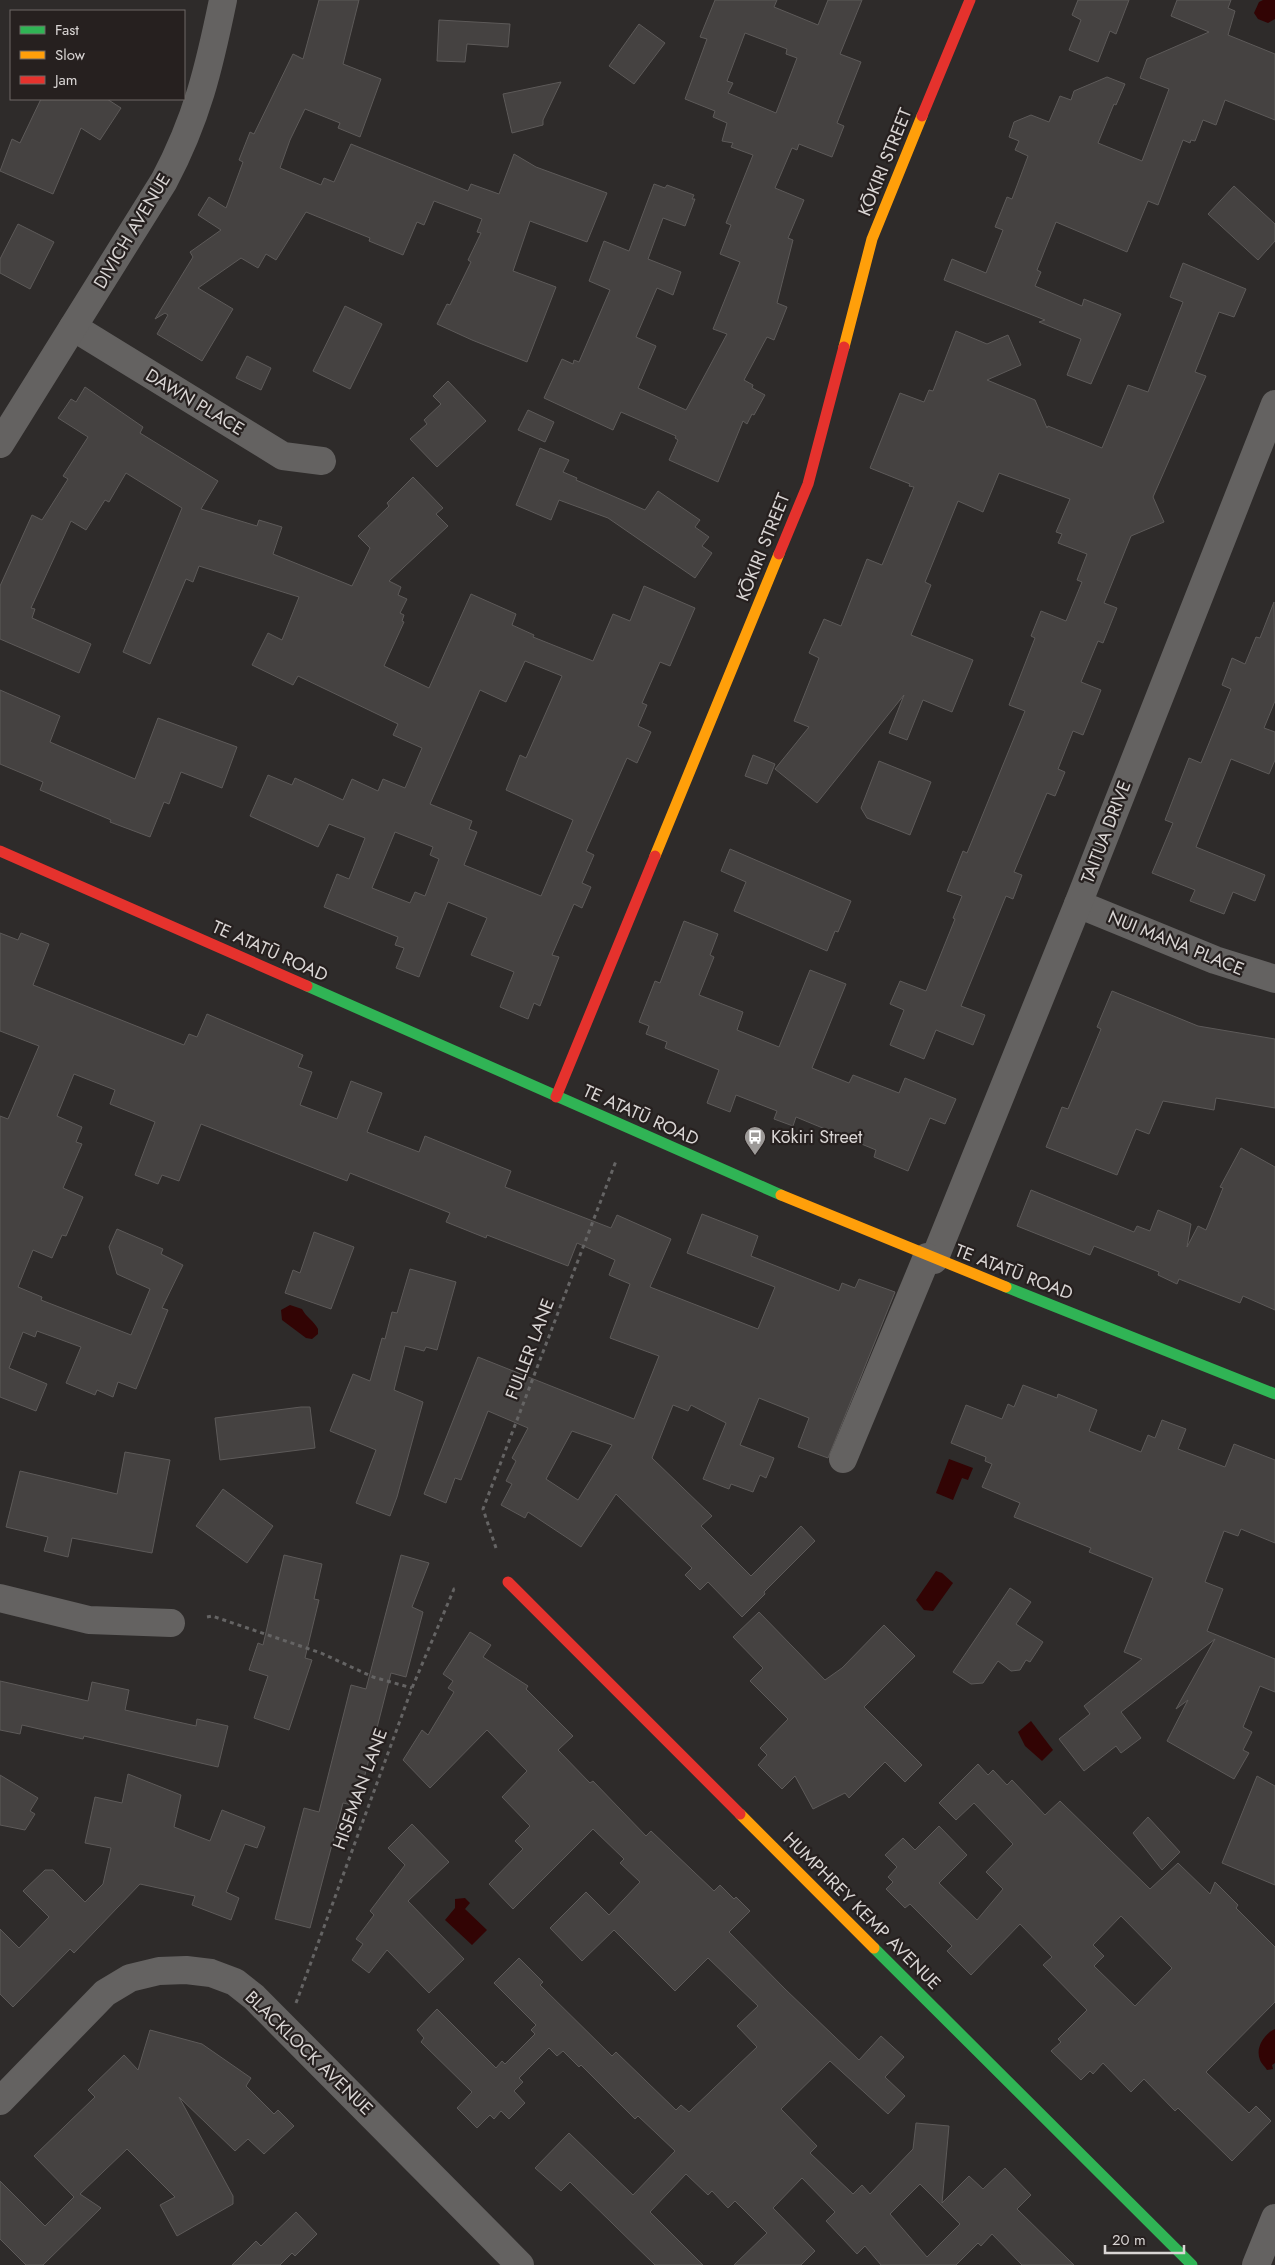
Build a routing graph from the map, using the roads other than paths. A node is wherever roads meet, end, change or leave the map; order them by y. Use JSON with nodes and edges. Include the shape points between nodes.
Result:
{"nodes":[{"id":1,"x":224,"y":0,"type":"edge"},
{"id":2,"x":970,"y":0,"type":"edge"},
{"id":3,"x":73,"y":327,"type":"junction"},
{"id":4,"x":1275,"y":404,"type":"edge"},
{"id":5,"x":0,"y":444,"type":"edge"},
{"id":6,"x":322,"y":461,"type":"dead end"},
{"id":7,"x":0,"y":851,"type":"edge"},
{"id":8,"x":1078,"y":904,"type":"junction"},
{"id":9,"x":1275,"y":979,"type":"edge"},
{"id":10,"x":556,"y":1097,"type":"junction"},
{"id":11,"x":931,"y":1258,"type":"junction"},
{"id":12,"x":1275,"y":1394,"type":"edge"},
{"id":13,"x":843,"y":1459,"type":"dead end"},
{"id":14,"x":508,"y":1582,"type":"dead end"},
{"id":15,"x":0,"y":1598,"type":"edge"},
{"id":16,"x":171,"y":1623,"type":"dead end"},
{"id":17,"x":0,"y":2101,"type":"edge"},
{"id":18,"x":1275,"y":2218,"type":"edge"},
{"id":19,"x":520,"y":2265,"type":"edge"},
{"id":20,"x":1192,"y":2265,"type":"edge"},
{"id":21,"x":1256,"y":2265,"type":"edge"}],
"edges":[{"from":1,"to":3,"type":"street","name":"DIVICH AVENUE","via":[[206,79],[183,146]]},
{"from":2,"to":10,"type":"street","name":"KŌKIRI STREET","via":[[872,239],[808,484]]},
{"from":3,"to":5,"type":"street","name":"DIVICH AVENUE"},
{"from":3,"to":6,"type":"street","name":"DAWN PLACE","via":[[283,456]]},
{"from":4,"to":8,"type":"street","name":"TAITUA DRIVE"},
{"from":7,"to":10,"type":"street","name":"TE ATATŪ ROAD"},
{"from":8,"to":9,"type":"street","name":"NUI MANA PLACE","via":[[1215,960]]},
{"from":8,"to":11,"type":"street","name":"TAITUA DRIVE"},
{"from":10,"to":11,"type":"street","name":"TE ATATŪ ROAD"},
{"from":11,"to":12,"type":"street","name":"TE ATATŪ ROAD"},
{"from":11,"to":13,"type":"street","name":"TAITUA DRIVE"},
{"from":14,"to":20,"type":"street","name":"HUMPHREY KEMP AVENUE"},
{"from":15,"to":16,"type":"street","via":[[89,1620]]},
{"from":17,"to":19,"type":"street","name":"BLACKLOCK AVENUE","via":[[113,1988],[130,1978],[158,1971],[211,1973],[234,1982],[254,1996]]},
{"from":18,"to":21,"type":"street"}]}
